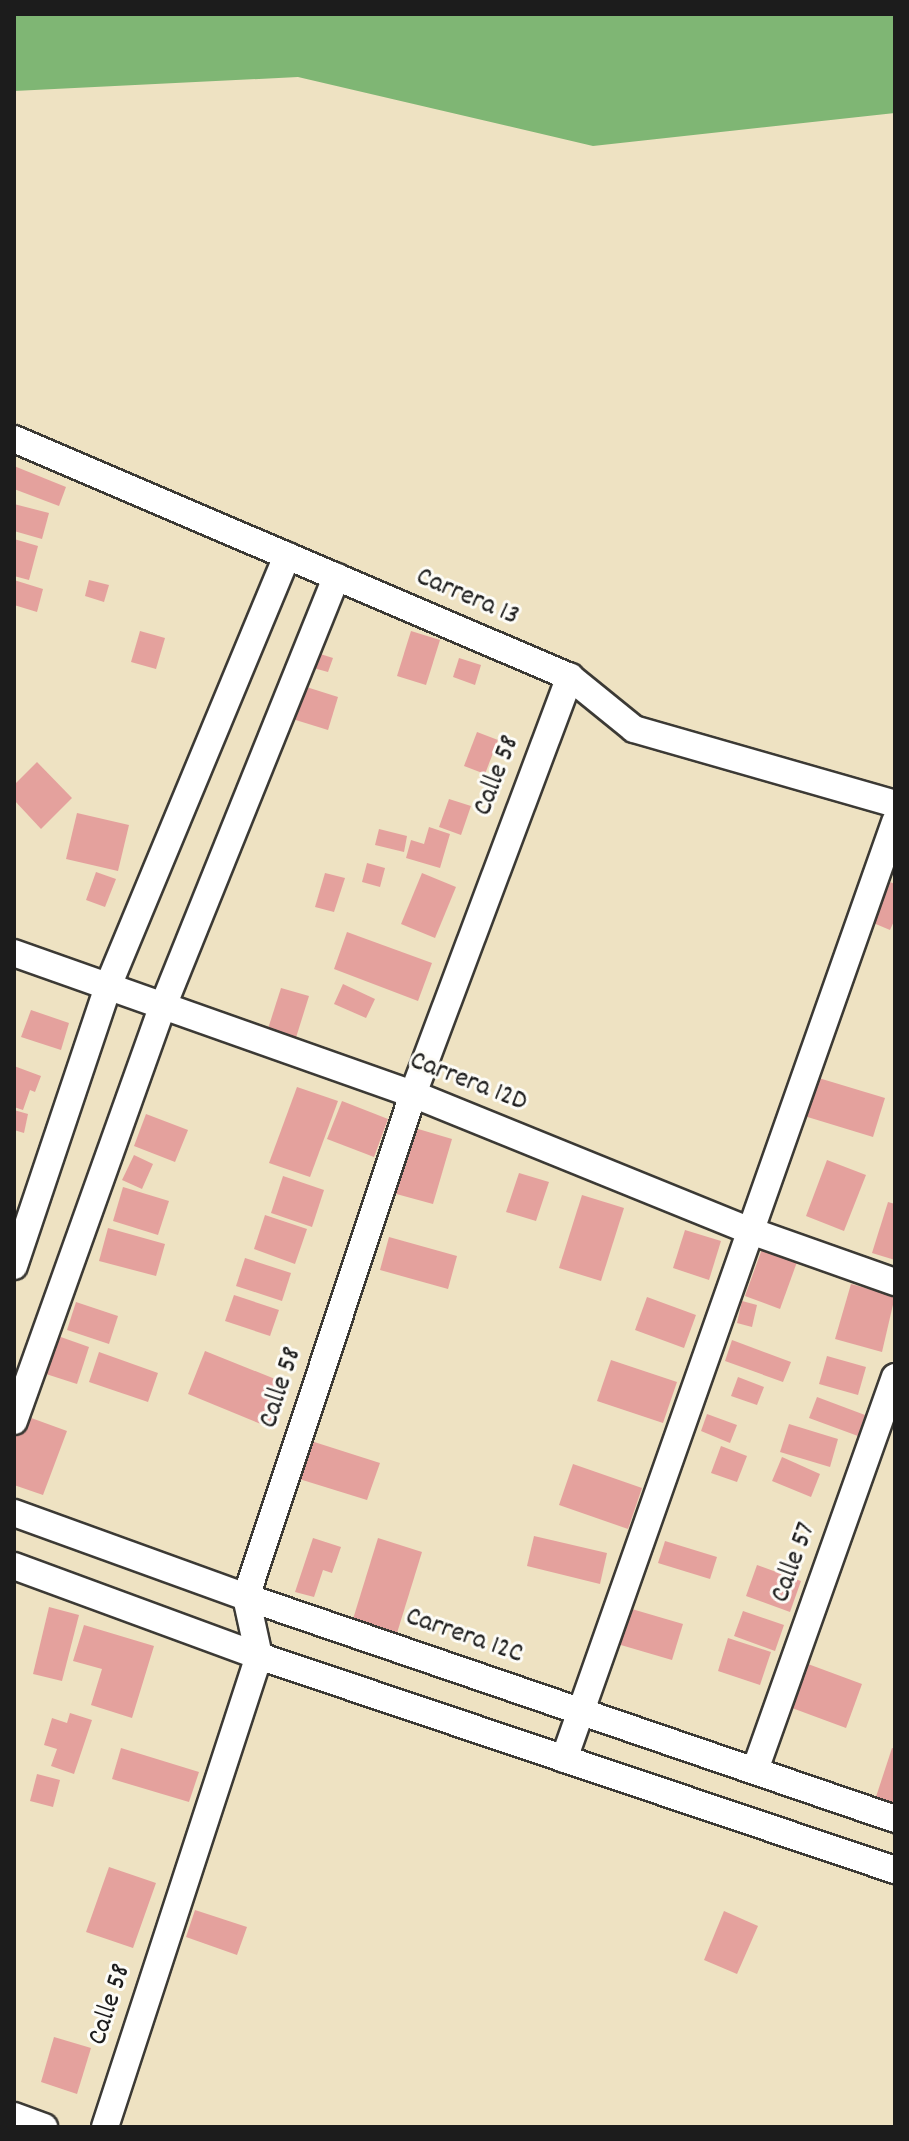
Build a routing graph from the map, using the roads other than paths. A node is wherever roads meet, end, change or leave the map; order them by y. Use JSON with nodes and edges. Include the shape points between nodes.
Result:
{"nodes":[{"id":1,"x":14,"y":439,"type":"edge"},
{"id":2,"x":287,"y":556,"type":"junction"},
{"id":3,"x":336,"y":577,"type":"junction"},
{"id":4,"x":570,"y":677,"type":"junction"},
{"id":5,"x":895,"y":804,"type":"edge"},
{"id":6,"x":895,"y":822,"type":"edge"},
{"id":7,"x":14,"y":953,"type":"edge"},
{"id":8,"x":108,"y":986,"type":"junction"},
{"id":9,"x":163,"y":1006,"type":"junction"},
{"id":10,"x":413,"y":1094,"type":"junction"},
{"id":11,"x":751,"y":1231,"type":"junction"},
{"id":12,"x":14,"y":1266,"type":"edge"},
{"id":13,"x":895,"y":1282,"type":"edge"},
{"id":14,"x":895,"y":1377,"type":"edge"},
{"id":15,"x":14,"y":1421,"type":"edge"},
{"id":16,"x":14,"y":1513,"type":"edge"},
{"id":17,"x":14,"y":1566,"type":"edge"},
{"id":18,"x":246,"y":1597,"type":"junction"},
{"id":19,"x":259,"y":1656,"type":"junction"},
{"id":20,"x":582,"y":1711,"type":"junction"},
{"id":21,"x":564,"y":1759,"type":"junction"},
{"id":22,"x":755,"y":1770,"type":"junction"},
{"id":23,"x":895,"y":1819,"type":"edge"},
{"id":24,"x":895,"y":1870,"type":"edge"},
{"id":25,"x":14,"y":2116,"type":"edge"},
{"id":26,"x":44,"y":2127,"type":"edge"},
{"id":27,"x":105,"y":2127,"type":"edge"}],
"edges":[{"from":1,"to":2,"type":"street","name":"Carrera 13"},
{"from":2,"to":3,"type":"street","name":"Carrera 13"},
{"from":2,"to":8,"type":"street"},
{"from":3,"to":4,"type":"street","name":"Carrera 13"},
{"from":3,"to":9,"type":"street"},
{"from":4,"to":5,"type":"street","name":"Carrera 13","via":[[634,729]]},
{"from":4,"to":10,"type":"street","name":"Calle 58"},
{"from":6,"to":11,"type":"street"},
{"from":7,"to":8,"type":"street","name":"Carrera 12D"},
{"from":8,"to":9,"type":"street","name":"Carrera 12D"},
{"from":8,"to":12,"type":"street"},
{"from":9,"to":10,"type":"street","name":"Carrera 12D"},
{"from":9,"to":15,"type":"street"},
{"from":10,"to":11,"type":"street","name":"Carrera 12D"},
{"from":10,"to":18,"type":"street","name":"Calle 58"},
{"from":11,"to":13,"type":"street","name":"Carrera 12D"},
{"from":11,"to":20,"type":"street"},
{"from":14,"to":22,"type":"street","name":"Calle 57"},
{"from":16,"to":18,"type":"street","name":"Carrera 12C"},
{"from":17,"to":19,"type":"street"},
{"from":18,"to":19,"type":"street"},
{"from":18,"to":20,"type":"street","name":"Carrera 12C"},
{"from":19,"to":21,"type":"street"},
{"from":19,"to":27,"type":"street","name":"Calle 58"},
{"from":20,"to":21,"type":"street"},
{"from":20,"to":22,"type":"street","name":"Carrera 12C"},
{"from":21,"to":24,"type":"street"},
{"from":22,"to":23,"type":"street","name":"Carrera 12C"},
{"from":25,"to":26,"type":"street"}]}
